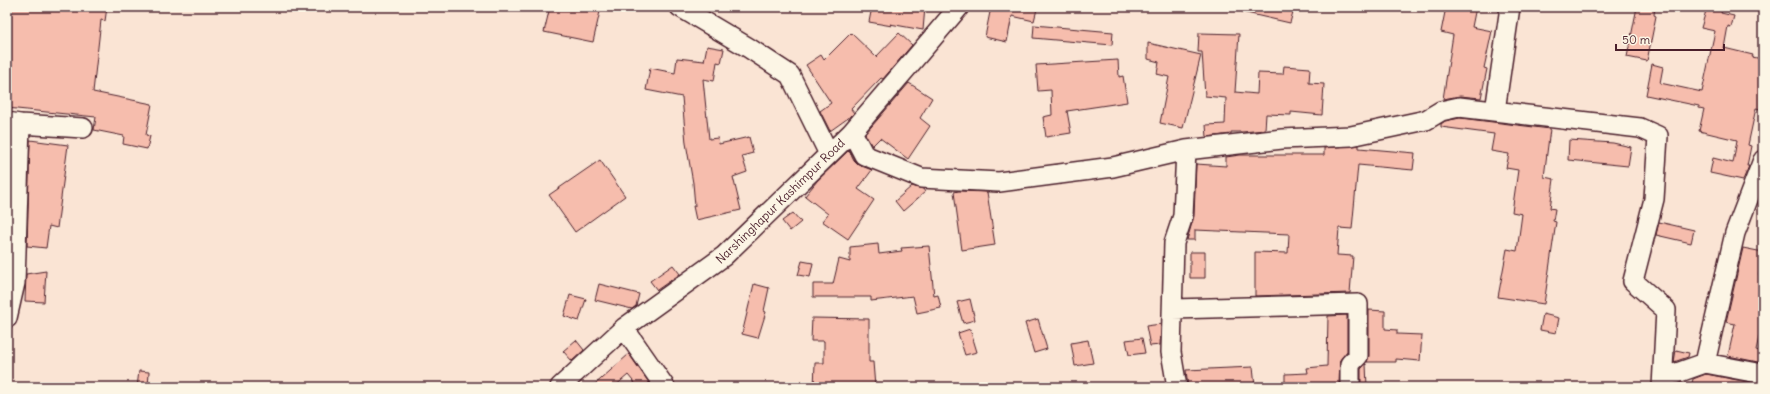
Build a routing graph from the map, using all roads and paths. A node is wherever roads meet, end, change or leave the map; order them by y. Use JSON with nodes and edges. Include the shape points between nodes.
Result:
{"nodes":[{"id":1,"x":680,"y":7,"type":"edge"},
{"id":2,"x":959,"y":7,"type":"edge"},
{"id":3,"x":1510,"y":7,"type":"edge"},
{"id":4,"x":703,"y":14,"type":"edge"},
{"id":5,"x":1496,"y":111,"type":"junction"},
{"id":6,"x":14,"y":123,"type":"edge"},
{"id":7,"x":83,"y":128,"type":"dead end"},
{"id":8,"x":852,"y":132,"type":"junction"},
{"id":9,"x":1186,"y":150,"type":"junction"},
{"id":10,"x":829,"y":154,"type":"junction"},
{"id":11,"x":1763,"y":160,"type":"edge"},
{"id":12,"x":1173,"y":310,"type":"junction"},
{"id":13,"x":7,"y":318,"type":"edge"},
{"id":14,"x":624,"y":328,"type":"junction"},
{"id":15,"x":1705,"y":363,"type":"junction"},
{"id":16,"x":1763,"y":374,"type":"edge"},
{"id":17,"x":1662,"y":382,"type":"edge"},
{"id":18,"x":560,"y":387,"type":"edge"},
{"id":19,"x":665,"y":387,"type":"edge"},
{"id":20,"x":1177,"y":387,"type":"edge"},
{"id":21,"x":1350,"y":387,"type":"edge"}],
"edges":[{"from":1,"to":4,"type":"street"},
{"from":2,"to":8,"type":"street","name":"Narshinghapur Kashimpur Road"},
{"from":3,"to":5,"type":"street"},
{"from":4,"to":10,"type":"street","via":[[790,75]]},
{"from":5,"to":9,"type":"street","via":[[1459,107],[1440,111],[1426,120],[1351,136],[1282,139]]},
{"from":5,"to":17,"type":"street","via":[[1640,128],[1658,136],[1654,199],[1633,281],[1666,310]]},
{"from":6,"to":7,"type":"street"},
{"from":6,"to":13,"type":"street","via":[[15,283]]},
{"from":8,"to":9,"type":"street","via":[[864,155],[921,178],[999,182],[1113,167]]},
{"from":8,"to":10,"type":"street","name":"Narshinghapur Kashimpur Road"},
{"from":9,"to":12,"type":"street","via":[[1183,216],[1174,243]]},
{"from":10,"to":14,"type":"street","name":"Narshinghapur Kashimpur Road","via":[[724,256]]},
{"from":11,"to":15,"type":"street","via":[[1735,233]]},
{"from":12,"to":20,"type":"street","via":[[1171,352]]},
{"from":12,"to":21,"type":"street","via":[[1358,304],[1358,356],[1350,364]]},
{"from":14,"to":18,"type":"street","name":"Narshinghapur Kashimpur Road"},
{"from":14,"to":19,"type":"street"},
{"from":15,"to":16,"type":"street"},
{"from":15,"to":17,"type":"street"}]}
